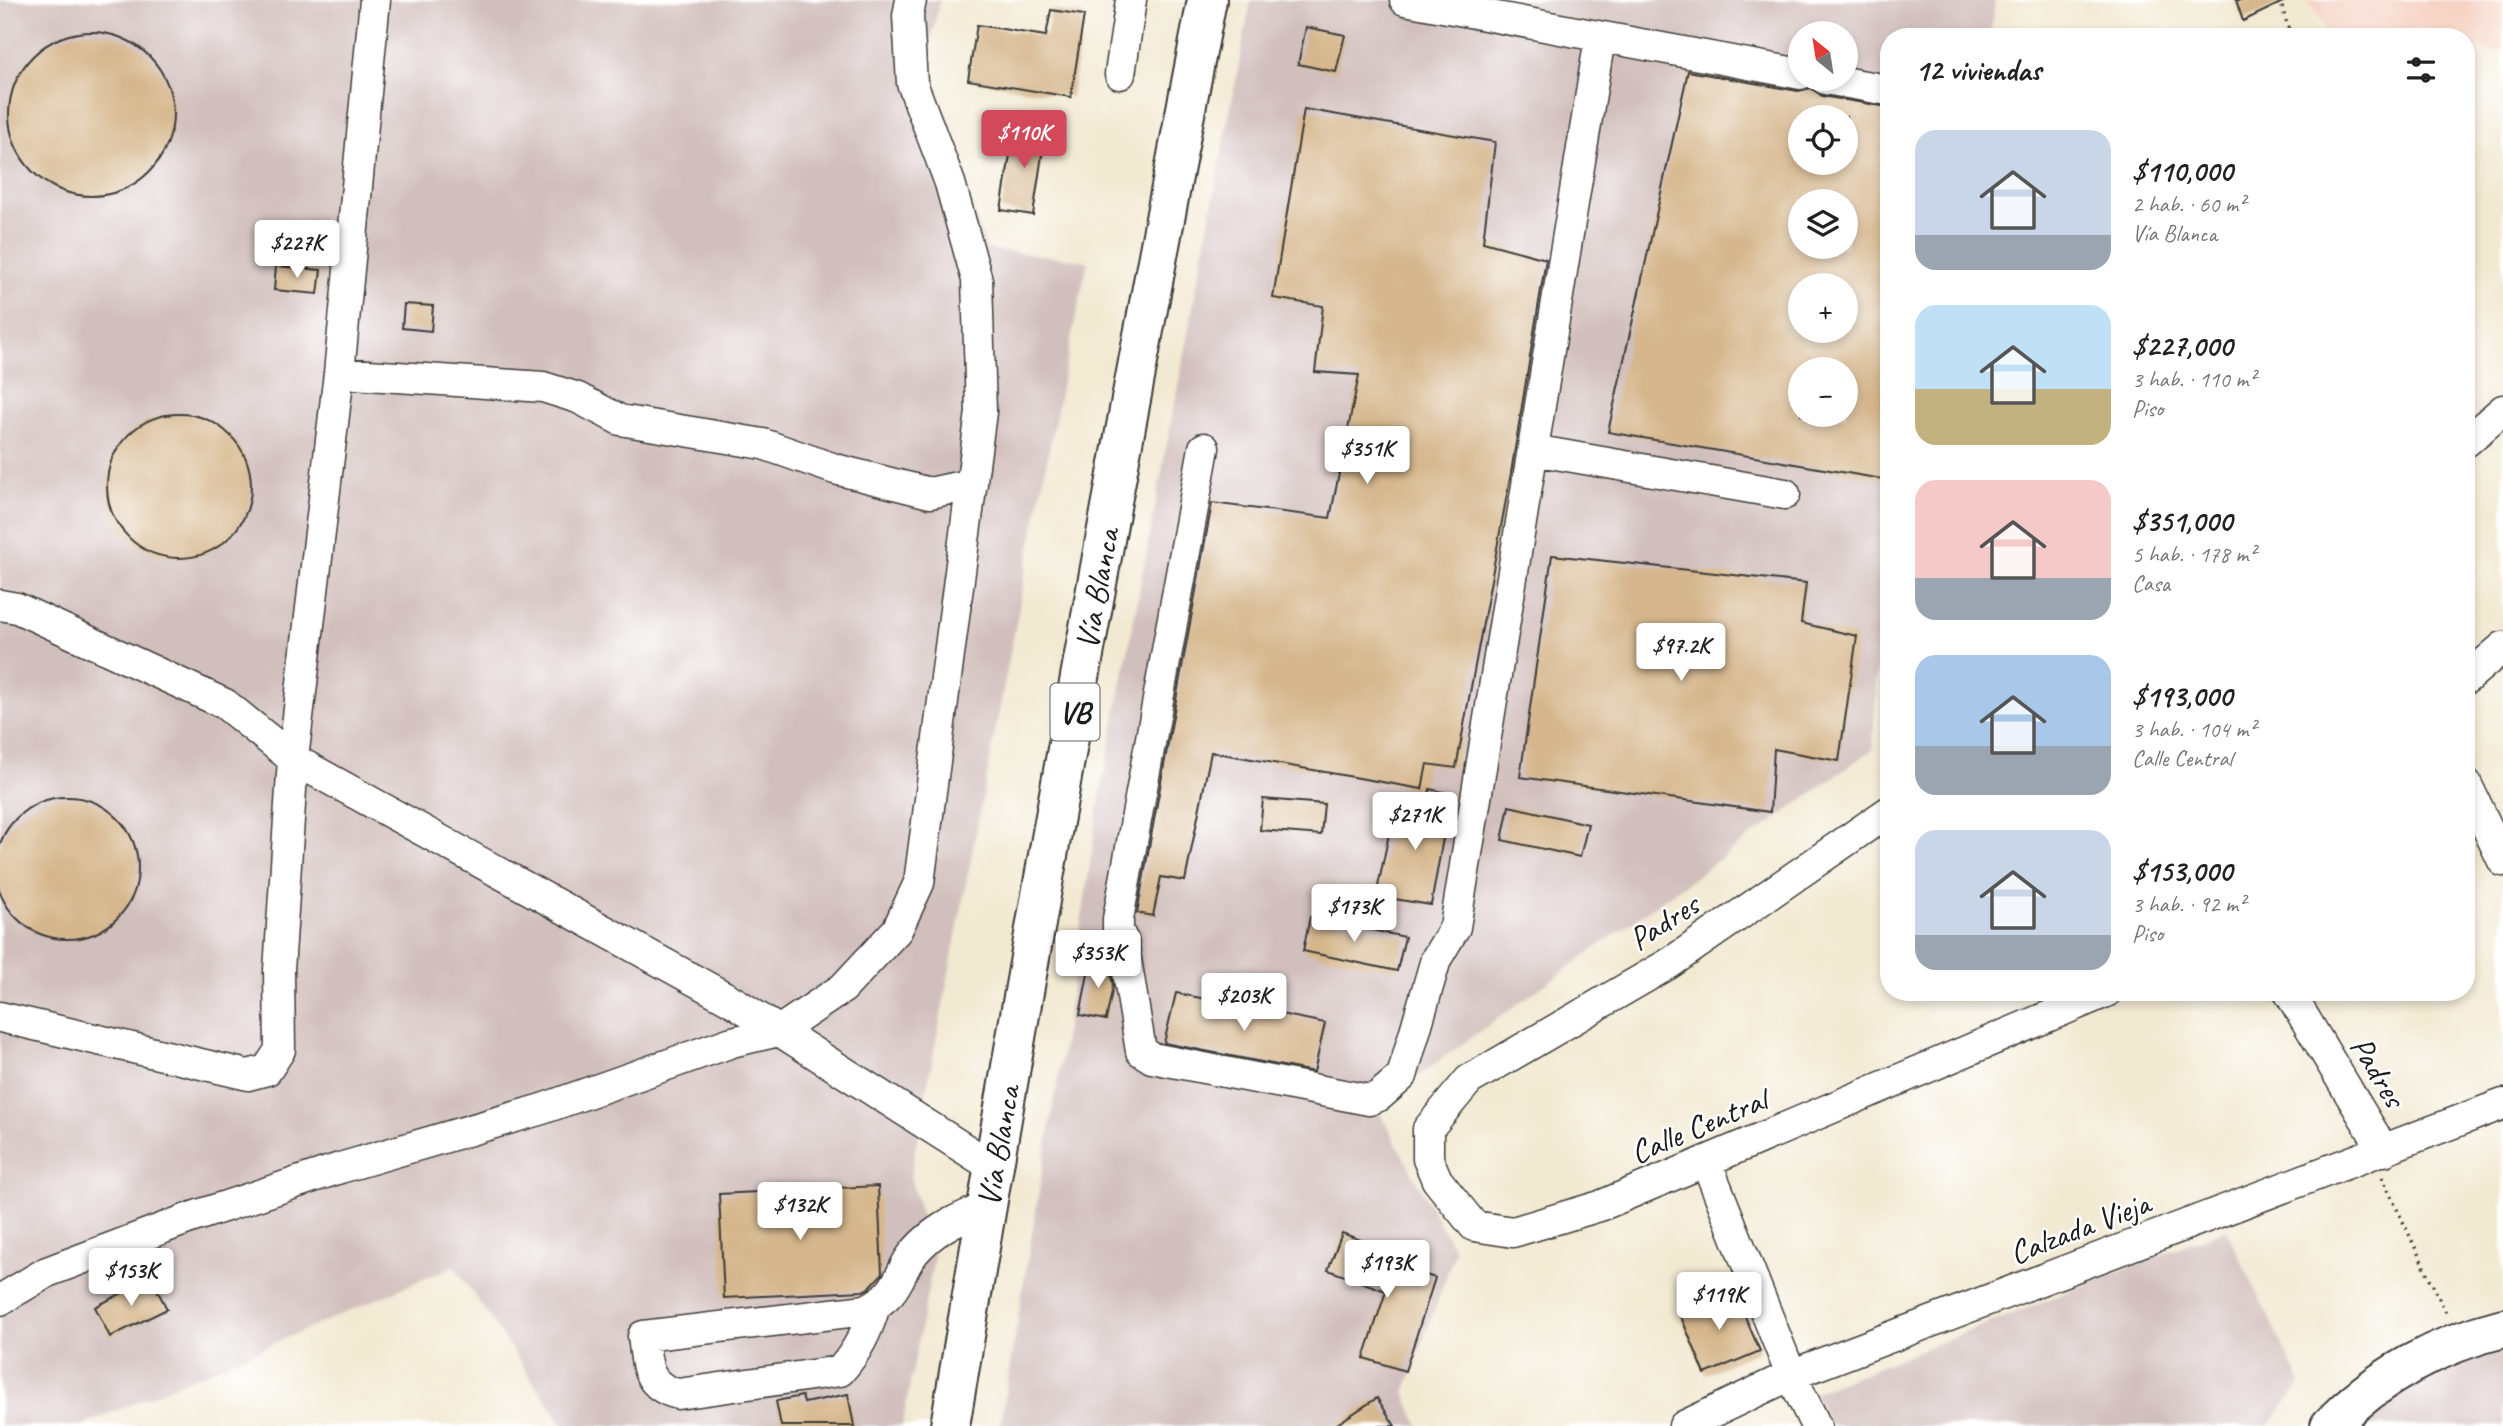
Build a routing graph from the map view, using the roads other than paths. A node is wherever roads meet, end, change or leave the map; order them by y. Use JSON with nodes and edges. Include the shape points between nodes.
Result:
{"nodes":[{"id":1,"x":375,"y":0,"type":"edge"},
{"id":2,"x":911,"y":0,"type":"edge"},
{"id":3,"x":1131,"y":0,"type":"edge"},
{"id":4,"x":1207,"y":0,"type":"edge"},
{"id":5,"x":1405,"y":0,"type":"edge"},
{"id":6,"x":1600,"y":37,"type":"junction"},
{"id":7,"x":1788,"y":72,"type":"edge"},
{"id":8,"x":1120,"y":74,"type":"dead end"},
{"id":9,"x":1858,"y":85,"type":"edge"},
{"id":10,"x":1880,"y":89,"type":"edge"},
{"id":11,"x":339,"y":373,"type":"junction"},
{"id":12,"x":2503,"y":410,"type":"edge"},
{"id":13,"x":2475,"y":434,"type":"edge"},
{"id":14,"x":1204,"y":448,"type":"dead end"},
{"id":15,"x":1533,"y":450,"type":"junction"},
{"id":16,"x":972,"y":484,"type":"junction"},
{"id":17,"x":1785,"y":494,"type":"dead end"},
{"id":18,"x":0,"y":605,"type":"edge"},
{"id":19,"x":2503,"y":648,"type":"edge"},
{"id":20,"x":2475,"y":671,"type":"edge"},
{"id":21,"x":293,"y":759,"type":"junction"},
{"id":22,"x":2475,"y":802,"type":"edge"},
{"id":23,"x":1880,"y":818,"type":"edge"},
{"id":24,"x":2503,"y":861,"type":"edge"},
{"id":25,"x":2085,"y":1001,"type":"edge"},
{"id":26,"x":2295,"y":1001,"type":"edge"},
{"id":27,"x":0,"y":1017,"type":"edge"},
{"id":28,"x":779,"y":1031,"type":"junction"},
{"id":29,"x":1469,"y":1080,"type":"joint"},
{"id":30,"x":2503,"y":1104,"type":"edge"},
{"id":31,"x":2378,"y":1153,"type":"junction"},
{"id":32,"x":1706,"y":1161,"type":"junction"},
{"id":33,"x":993,"y":1167,"type":"junction"},
{"id":34,"x":986,"y":1207,"type":"junction"},
{"id":35,"x":0,"y":1300,"type":"edge"},
{"id":36,"x":875,"y":1305,"type":"junction"},
{"id":37,"x":2503,"y":1328,"type":"edge"},
{"id":38,"x":1791,"y":1375,"type":"junction"},
{"id":39,"x":950,"y":1426,"type":"edge"},
{"id":40,"x":1684,"y":1426,"type":"edge"},
{"id":41,"x":1816,"y":1426,"type":"edge"},
{"id":42,"x":2330,"y":1426,"type":"edge"}],
"edges":[{"from":1,"to":11,"type":"street"},
{"from":2,"to":16,"type":"street","via":[[912,83],[950,183],[977,280],[981,412]]},
{"from":3,"to":8,"type":"street"},
{"from":4,"to":33,"type":"main road","name":"Vía Blanca","number":"VB","via":[[1142,334]]},
{"from":5,"to":6,"type":"street"},
{"from":6,"to":7,"type":"street"},
{"from":6,"to":15,"type":"street"},
{"from":9,"to":10,"type":"street"},
{"from":11,"to":16,"type":"street","via":[[543,387],[578,398],[620,420],[763,444],[835,469],[930,493]]},
{"from":11,"to":21,"type":"street"},
{"from":12,"to":13,"type":"street"},
{"from":14,"to":15,"type":"street","via":[[1118,919],[1142,1051],[1152,1058],[1369,1100],[1402,1076],[1436,959],[1455,927]]},
{"from":15,"to":17,"type":"street"},
{"from":16,"to":28,"type":"street","via":[[919,883],[897,930],[844,988]]},
{"from":18,"to":21,"type":"street","via":[[16,608],[225,704]]},
{"from":19,"to":20,"type":"street"},
{"from":21,"to":27,"type":"street","via":[[279,970],[280,1050],[267,1070],[248,1075]]},
{"from":21,"to":28,"type":"street"},
{"from":22,"to":24,"type":"street"},
{"from":23,"to":29,"type":"street","name":"Padres","via":[[1670,963]]},
{"from":25,"to":32,"type":"street","name":"Calle Central"},
{"from":26,"to":31,"type":"street","name":"Padres"},
{"from":28,"to":33,"type":"street"},
{"from":28,"to":35,"type":"street","via":[[732,1042],[542,1109],[190,1218],[47,1272]]},
{"from":29,"to":32,"type":"street","name":"Calle Central","via":[[1428,1129],[1428,1159],[1437,1180],[1474,1226],[1513,1232],[1600,1206]]},
{"from":30,"to":31,"type":"street","name":"Calzada Vieja"},
{"from":31,"to":38,"type":"street","name":"Calzada Vieja"},
{"from":32,"to":38,"type":"street"},
{"from":33,"to":34,"type":"main road","name":"Vía Blanca","number":"VB"},
{"from":34,"to":36,"type":"street","via":[[948,1223],[919,1247],[888,1299]]},
{"from":34,"to":39,"type":"main road","name":"Vía Blanca","number":"VB"},
{"from":36,"to":36,"type":"street","via":[[866,1310],[643,1336],[649,1374],[662,1390],[677,1394],[840,1371],[868,1331]]},
{"from":37,"to":42,"type":"main road","via":[[2458,1339],[2392,1374]]},
{"from":38,"to":40,"type":"street","name":"Calzada Vieja"},
{"from":38,"to":41,"type":"street"}]}
